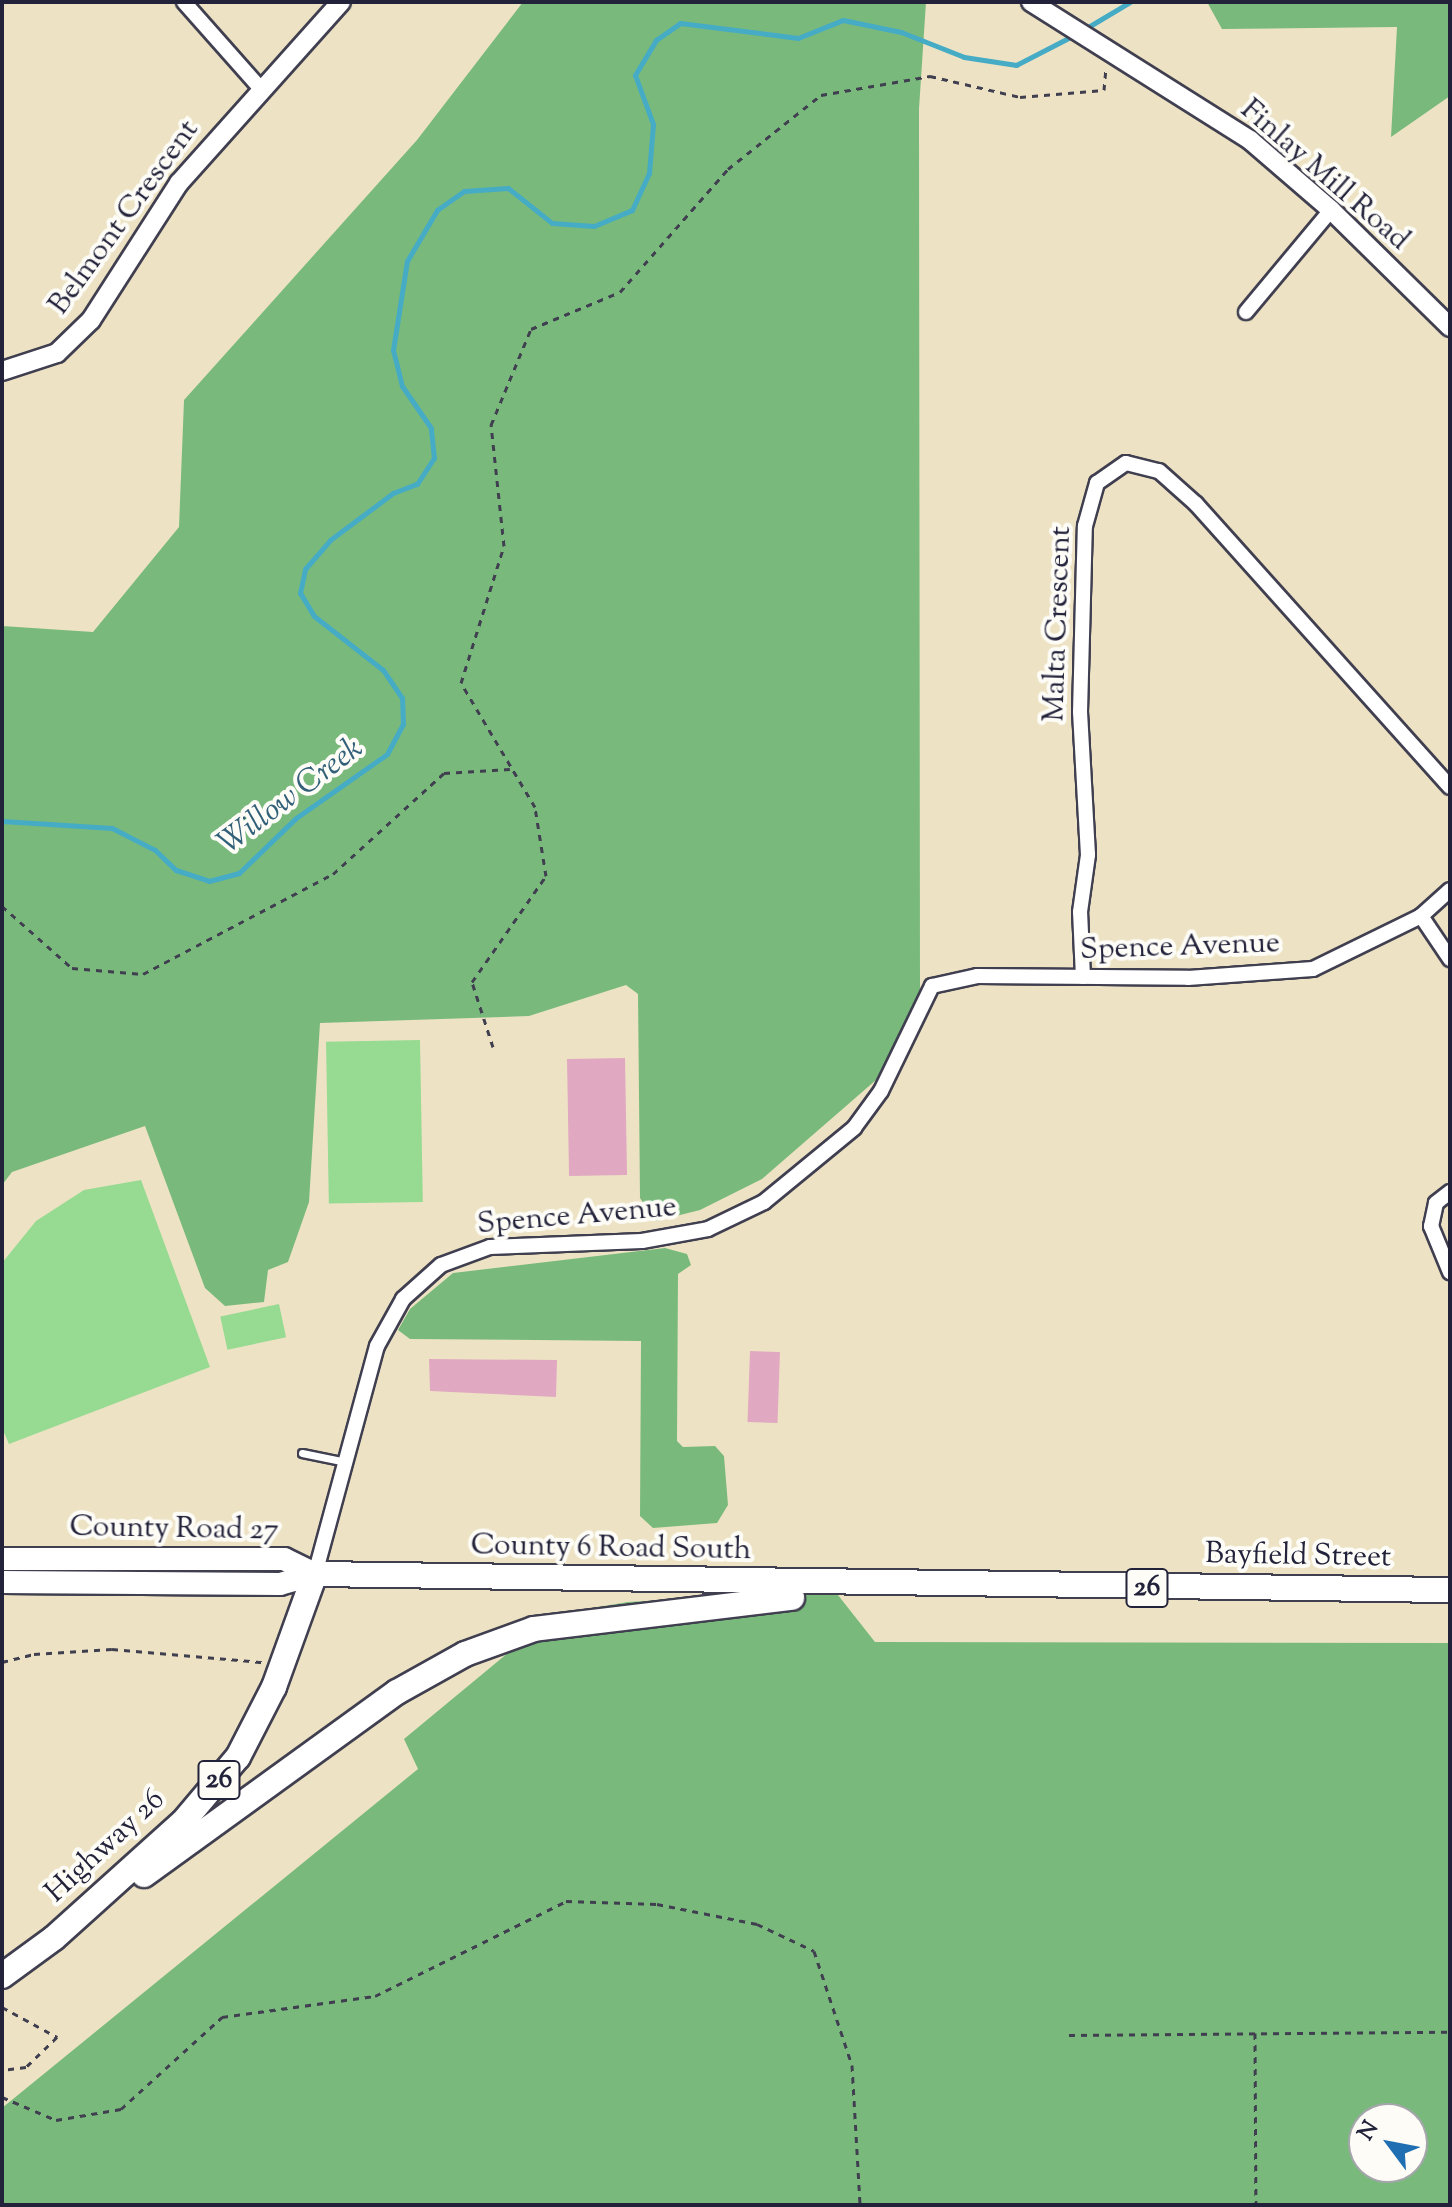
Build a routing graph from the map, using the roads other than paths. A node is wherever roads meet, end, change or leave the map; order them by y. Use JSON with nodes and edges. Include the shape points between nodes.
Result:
{"nodes":[{"id":1,"x":184,"y":2,"type":"edge"},
{"id":2,"x":341,"y":2,"type":"edge"},
{"id":3,"x":1031,"y":2,"type":"edge"},
{"id":4,"x":260,"y":88,"type":"junction"},
{"id":5,"x":1331,"y":210,"type":"junction"},
{"id":6,"x":1246,"y":312,"type":"dead end"},
{"id":7,"x":1450,"y":327,"type":"edge"},
{"id":8,"x":2,"y":371,"type":"edge"},
{"id":9,"x":1450,"y":787,"type":"edge"},
{"id":10,"x":1450,"y":890,"type":"edge"},
{"id":11,"x":1421,"y":916,"type":"junction"},
{"id":12,"x":1450,"y":959,"type":"edge"},
{"id":13,"x":1083,"y":977,"type":"junction"},
{"id":14,"x":1450,"y":1192,"type":"edge"},
{"id":15,"x":1450,"y":1272,"type":"edge"},
{"id":16,"x":302,"y":1453,"type":"dead end"},
{"id":17,"x":346,"y":1462,"type":"junction"},
{"id":18,"x":2,"y":1559,"type":"edge"},
{"id":19,"x":315,"y":1574,"type":"junction"},
{"id":20,"x":2,"y":1582,"type":"edge"},
{"id":21,"x":905,"y":1585,"type":"junction"},
{"id":22,"x":1450,"y":1590,"type":"edge"},
{"id":23,"x":54,"y":1938,"type":"junction"},
{"id":24,"x":2,"y":1976,"type":"edge"}],
"edges":[{"from":1,"to":4,"type":"street"},
{"from":2,"to":4,"type":"street","name":"Belmont Crescent"},
{"from":3,"to":5,"type":"street","name":"Finlay Mill Road","via":[[1250,140]]},
{"from":4,"to":8,"type":"street","name":"Belmont Crescent","via":[[179,183],[91,320],[57,353]]},
{"from":5,"to":6,"type":"street"},
{"from":5,"to":7,"type":"street","name":"Finlay Mill Road"},
{"from":9,"to":13,"type":"street","name":"Malta Crescent","via":[[1196,504],[1159,471],[1126,463],[1097,483],[1085,526],[1080,712],[1088,855],[1080,912]]},
{"from":10,"to":11,"type":"street","name":"Spence Avenue"},
{"from":11,"to":12,"type":"street"},
{"from":11,"to":13,"type":"street","name":"Spence Avenue","via":[[1313,969],[1188,978]]},
{"from":13,"to":17,"type":"street","name":"Spence Avenue","via":[[977,976],[932,986],[881,1091],[854,1128],[764,1202],[708,1229],[642,1241],[490,1247],[441,1265],[403,1299],[387,1322]]},
{"from":14,"to":15,"type":"street","via":[[1436,1203],[1431,1226]]},
{"from":16,"to":17,"type":"lane"},
{"from":17,"to":19,"type":"street","name":"Spence Avenue"},
{"from":18,"to":19,"type":"main road","name":"County Road 27","via":[[284,1559]]},
{"from":19,"to":20,"type":"main road","name":"County Road 27","via":[[280,1584]]},
{"from":19,"to":21,"type":"main road","name":"County 6 Road South","number":"26"},
{"from":19,"to":23,"type":"main road","name":"Highway 26","number":"26","via":[[281,1667],[229,1768],[183,1822]]},
{"from":21,"to":22,"type":"main road","name":"Bayfield Street","number":"26"},
{"from":21,"to":23,"type":"main road","via":[[572,1623],[534,1629],[465,1654],[397,1692]]},
{"from":23,"to":24,"type":"main road","name":"Highway 26","number":"26"}]}
